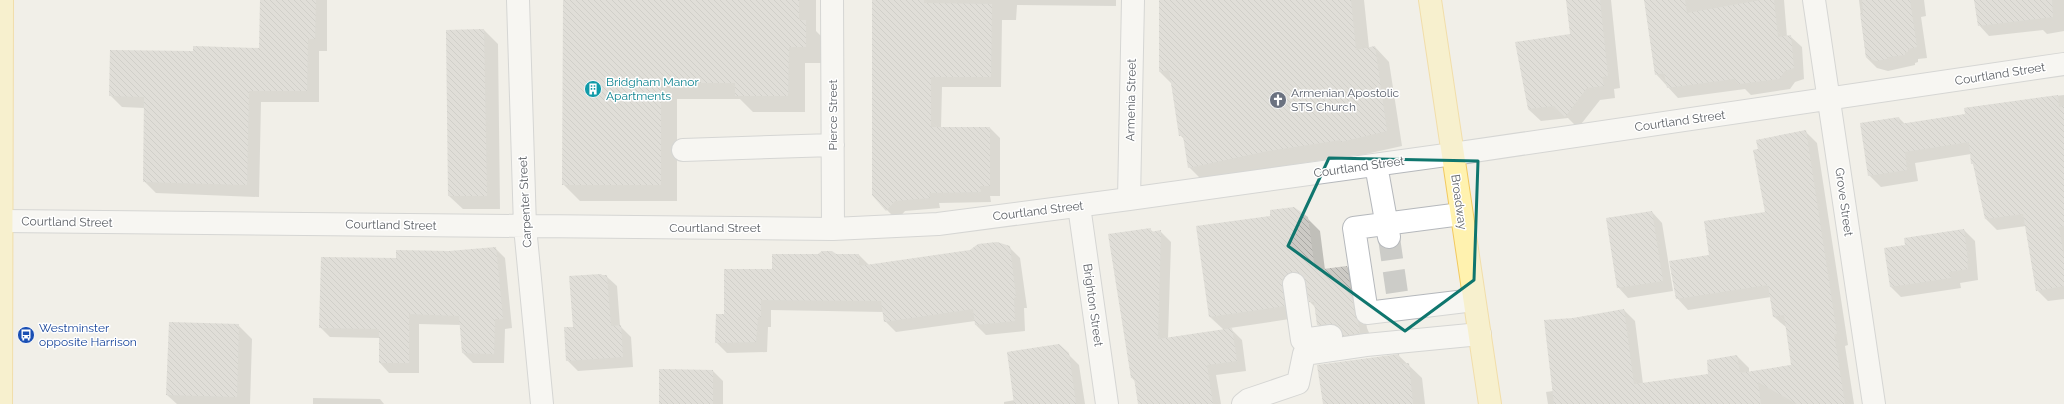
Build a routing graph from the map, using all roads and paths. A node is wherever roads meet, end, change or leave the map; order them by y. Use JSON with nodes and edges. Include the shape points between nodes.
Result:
{"nodes":[{"id":1,"x":2,"y":0,"type":"edge"},
{"id":2,"x":518,"y":0,"type":"edge"},
{"id":3,"x":832,"y":0,"type":"edge"},
{"id":4,"x":1133,"y":0,"type":"edge"},
{"id":5,"x":1430,"y":0,"type":"edge"},
{"id":6,"x":1814,"y":0,"type":"edge"},
{"id":7,"x":2064,"y":64,"type":"edge"},
{"id":8,"x":1829,"y":100,"type":"junction"},
{"id":9,"x":833,"y":145,"type":"junction"},
{"id":10,"x":683,"y":150,"type":"dead end"},
{"id":11,"x":1453,"y":154,"type":"junction"},
{"id":12,"x":1376,"y":165,"type":"junction"},
{"id":13,"x":1129,"y":199,"type":"junction"},
{"id":14,"x":1079,"y":206,"type":"junction"},
{"id":15,"x":1461,"y":214,"type":"junction"},
{"id":16,"x":2,"y":221,"type":"junction"},
{"id":17,"x":525,"y":227,"type":"junction"},
{"id":18,"x":833,"y":229,"type":"junction"},
{"id":19,"x":1387,"y":231,"type":"junction"},
{"id":20,"x":1294,"y":284,"type":"dead end"},
{"id":21,"x":1,"y":295,"type":"edge"},
{"id":22,"x":1474,"y":300,"type":"junction"},
{"id":23,"x":1400,"y":318,"type":"junction"},
{"id":24,"x":1480,"y":334,"type":"junction"},
{"id":25,"x":1246,"y":402,"type":"edge"},
{"id":26,"x":1,"y":404,"type":"edge"},
{"id":27,"x":542,"y":404,"type":"edge"},
{"id":28,"x":1107,"y":404,"type":"edge"},
{"id":29,"x":1490,"y":404,"type":"edge"},
{"id":30,"x":1874,"y":404,"type":"edge"}],
"edges":[{"from":1,"to":16,"type":"main road"},
{"from":2,"to":17,"type":"street","name":"Carpenter Street"},
{"from":3,"to":9,"type":"street","name":"Pierce Street"},
{"from":4,"to":13,"type":"street","name":"Armenia Street"},
{"from":5,"to":11,"type":"main road","name":"Broadway"},
{"from":6,"to":8,"type":"street","name":"Grove Street"},
{"from":7,"to":8,"type":"street","name":"Courtland Street"},
{"from":8,"to":11,"type":"street","name":"Courtland Street"},
{"from":8,"to":30,"type":"street","name":"Grove Street"},
{"from":9,"to":10,"type":"street"},
{"from":9,"to":18,"type":"street","name":"Pierce Street"},
{"from":11,"to":12,"type":"street","name":"Courtland Street"},
{"from":11,"to":15,"type":"main road","name":"Broadway"},
{"from":12,"to":13,"type":"street","name":"Courtland Street"},
{"from":12,"to":19,"type":"street"},
{"from":13,"to":14,"type":"street","name":"Courtland Street"},
{"from":14,"to":18,"type":"street","name":"Courtland Street","via":[[938,224]]},
{"from":14,"to":28,"type":"street","name":"Brighton Street"},
{"from":15,"to":19,"type":"street"},
{"from":15,"to":22,"type":"main road","name":"Broadway"},
{"from":16,"to":17,"type":"street","name":"Courtland Street"},
{"from":16,"to":21,"type":"main road"},
{"from":17,"to":18,"type":"street","name":"Courtland Street"},
{"from":17,"to":27,"type":"street","name":"Carpenter Street"},
{"from":19,"to":23,"type":"street","via":[[1354,228],[1367,313]]},
{"from":20,"to":23,"type":"street","via":[[1302,340]]},
{"from":21,"to":26,"type":"main road"},
{"from":22,"to":23,"type":"street"},
{"from":22,"to":24,"type":"main road","name":"Broadway"},
{"from":23,"to":24,"type":"street"},
{"from":23,"to":25,"type":"street","via":[[1304,354],[1298,383]]},
{"from":24,"to":29,"type":"main road","name":"Broadway"}]}
